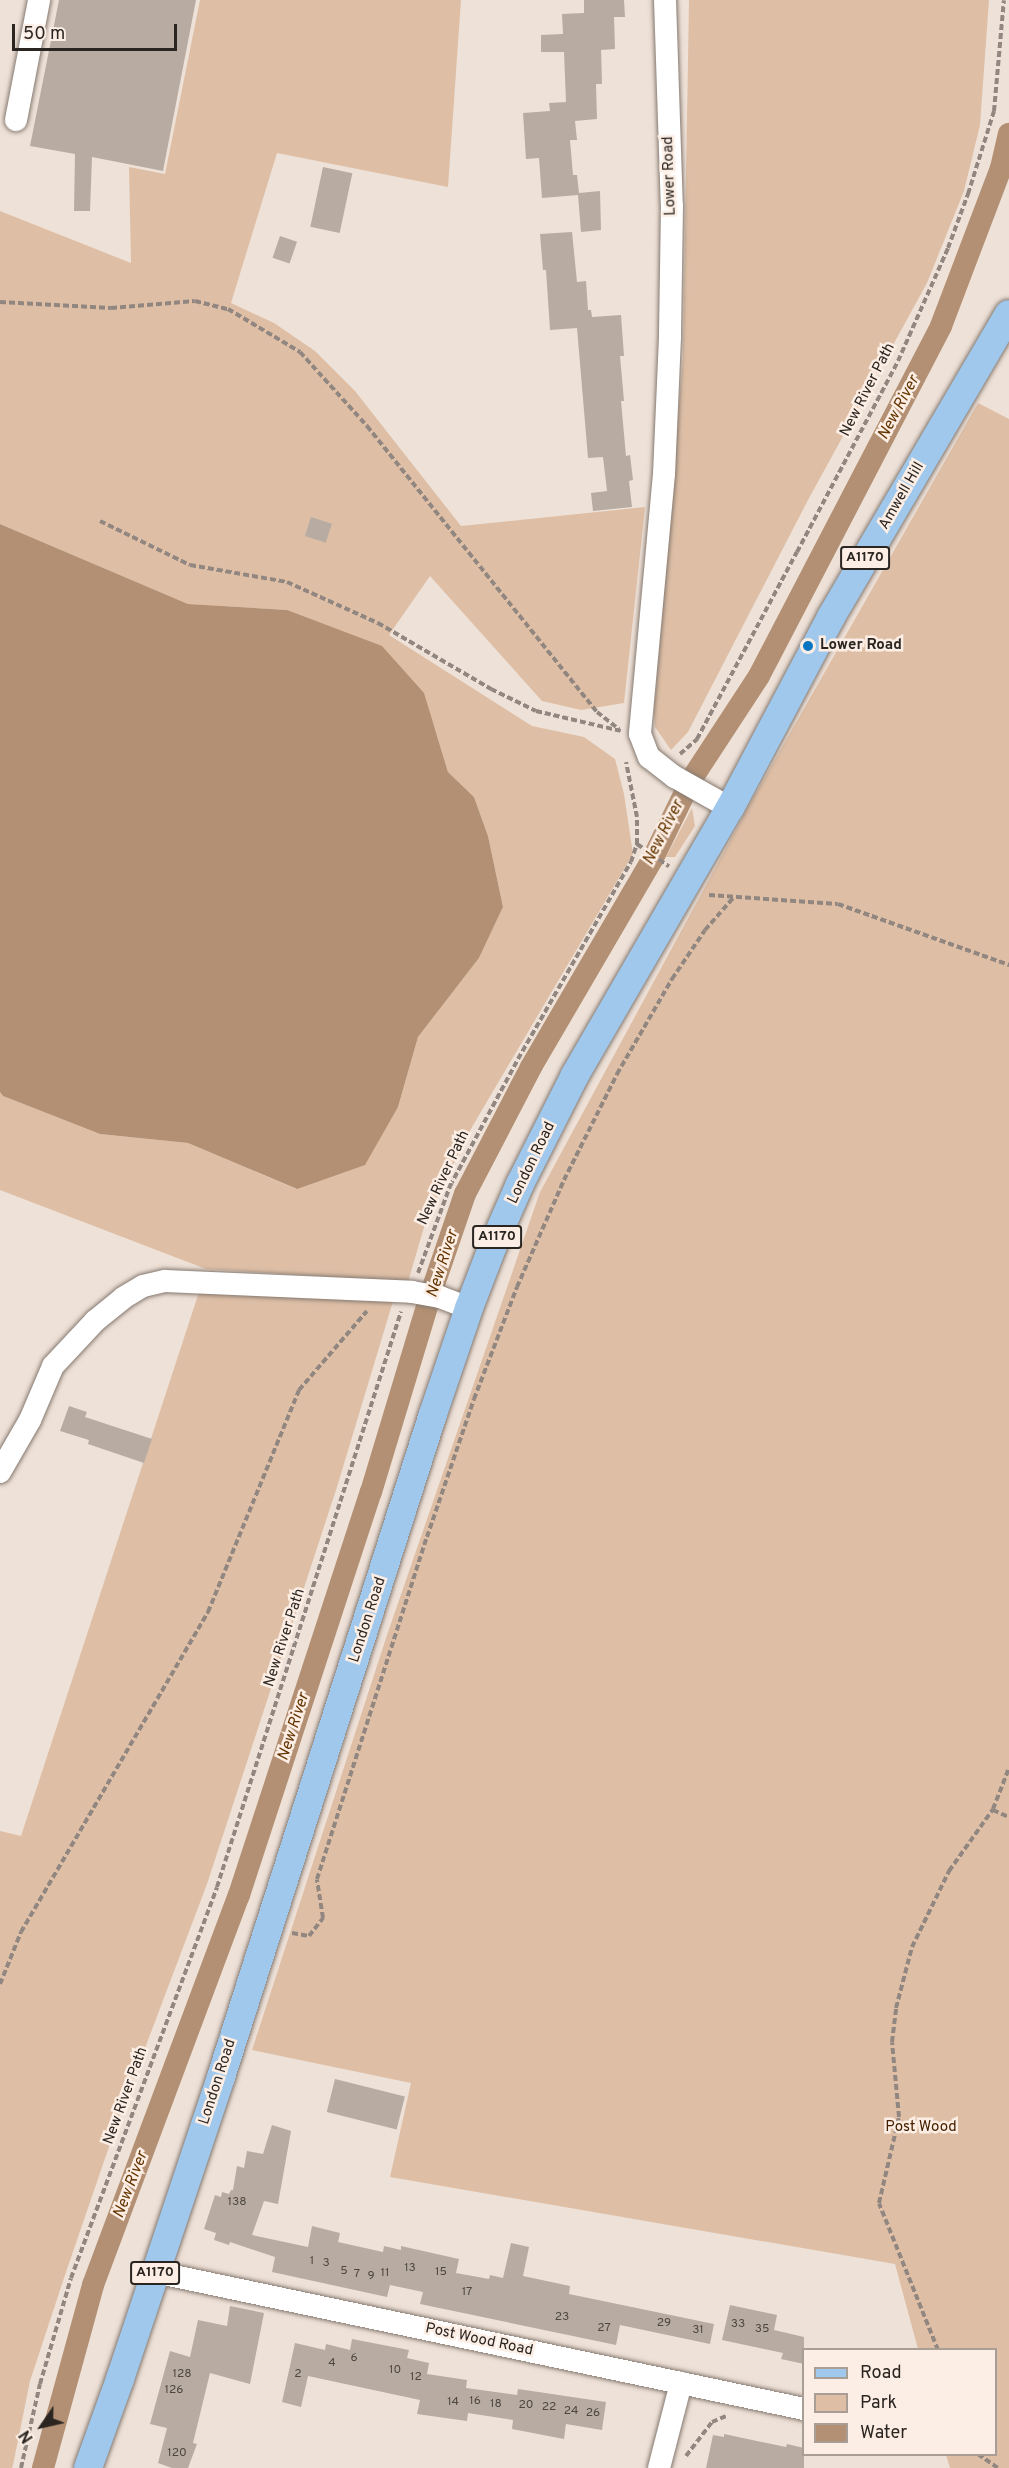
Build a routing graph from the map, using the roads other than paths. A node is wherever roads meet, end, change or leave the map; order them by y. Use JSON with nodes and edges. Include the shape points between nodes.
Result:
{"nodes":[{"id":1,"x":39,"y":0,"type":"edge"},
{"id":2,"x":665,"y":0,"type":"edge"},
{"id":3,"x":16,"y":120,"type":"dead end"},
{"id":4,"x":1009,"y":314,"type":"edge"},
{"id":5,"x":730,"y":808,"type":"junction"},
{"id":6,"x":469,"y":1308,"type":"junction"},
{"id":7,"x":0,"y":1472,"type":"edge"},
{"id":8,"x":155,"y":2272,"type":"junction"},
{"id":9,"x":681,"y":2383,"type":"junction"},
{"id":10,"x":802,"y":2409,"type":"edge"},
{"id":11,"x":88,"y":2468,"type":"edge"},
{"id":12,"x":659,"y":2468,"type":"edge"}],
"edges":[{"from":1,"to":3,"type":"street"},
{"from":2,"to":5,"type":"street","name":"Lower Road","via":[[672,206],[670,337],[664,474],[640,734],[649,757],[674,768],[701,791]]},
{"from":4,"to":5,"type":"main road","name":"Amwell Hill","number":"A1170","via":[[831,617]]},
{"from":5,"to":6,"type":"main road","name":"London Road","number":"A1170","via":[[575,1076],[520,1184]]},
{"from":6,"to":7,"type":"street","via":[[424,1294],[165,1281],[143,1286],[94,1321],[54,1366],[30,1420]]},
{"from":6,"to":8,"type":"main road","name":"London Road","number":"A1170"},
{"from":8,"to":9,"type":"street","name":"Post Wood Road"},
{"from":8,"to":11,"type":"main road","name":"London Road","number":"A1170"},
{"from":9,"to":10,"type":"street","name":"Post Wood Road"},
{"from":9,"to":12,"type":"street"}]}
